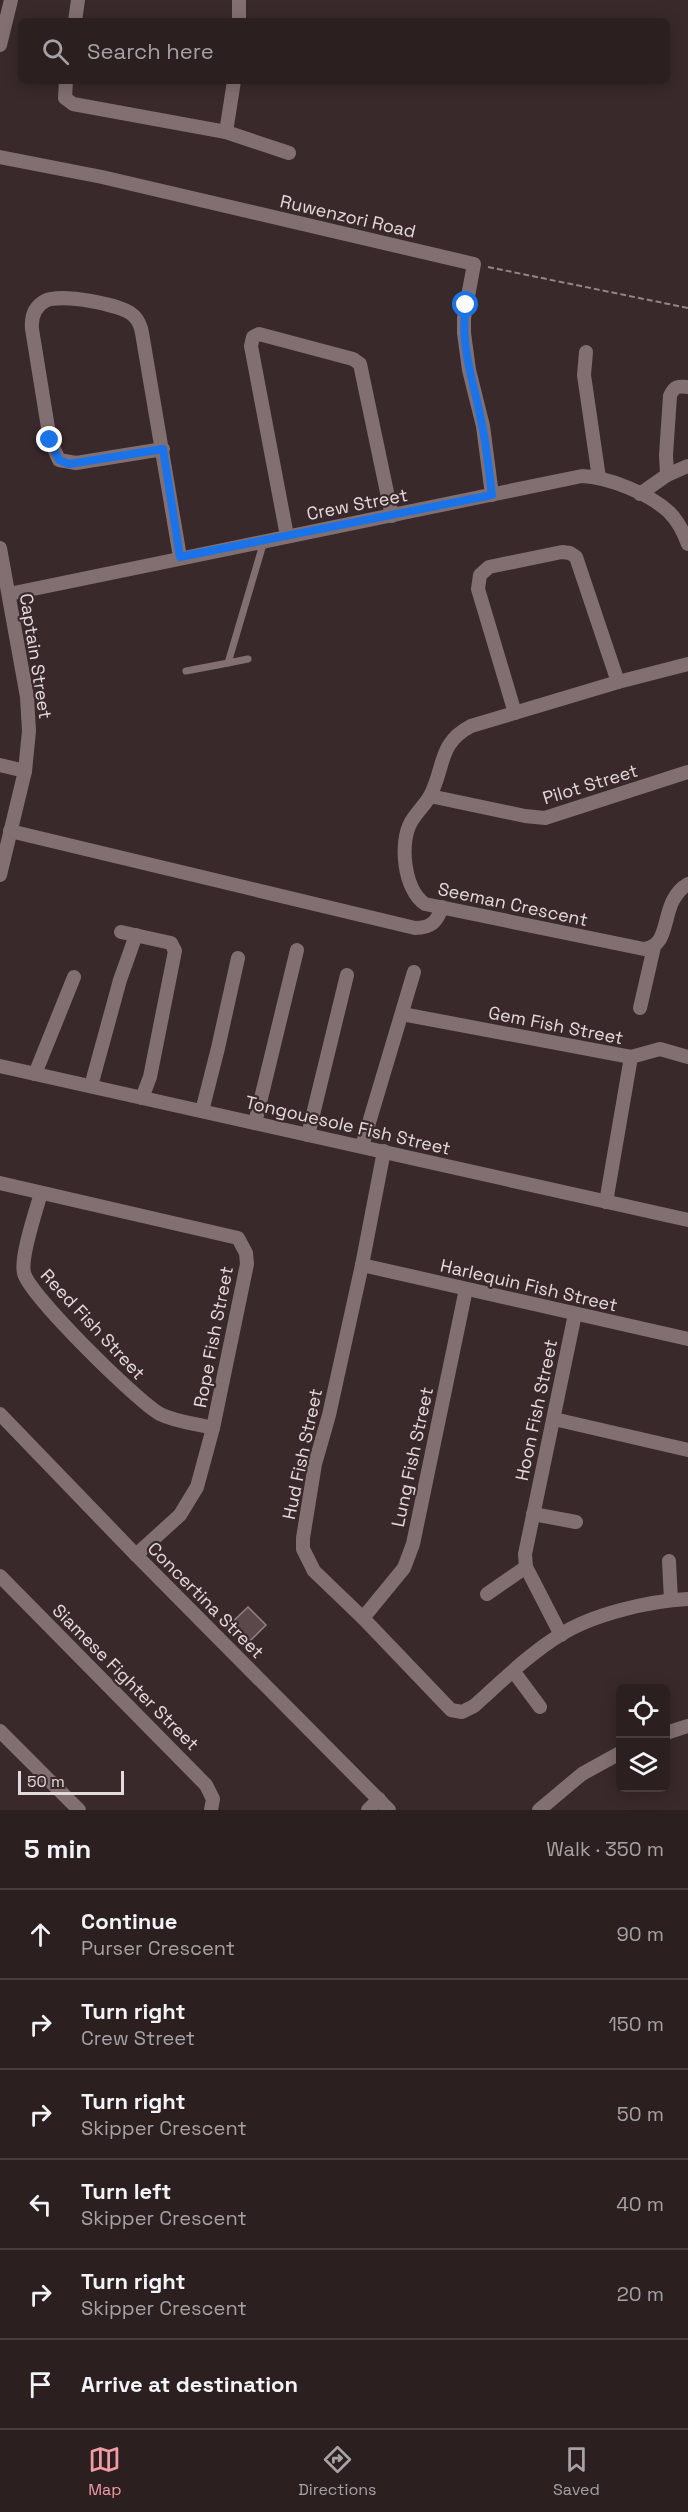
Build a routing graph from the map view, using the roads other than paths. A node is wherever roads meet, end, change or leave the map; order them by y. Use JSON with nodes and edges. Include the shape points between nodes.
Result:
{"nodes":[{"id":1,"x":11,"y":0,"type":"edge"},
{"id":2,"x":78,"y":0,"type":"edge"},
{"id":3,"x":239,"y":0,"type":"edge"},
{"id":4,"x":75,"y":18,"type":"edge"},
{"id":5,"x":239,"y":18,"type":"edge"},
{"id":6,"x":1,"y":38,"type":"edge"},
{"id":7,"x":66,"y":84,"type":"edge"},
{"id":8,"x":234,"y":84,"type":"edge"},
{"id":9,"x":226,"y":132,"type":"junction"},
{"id":10,"x":289,"y":153,"type":"dead end"},
{"id":11,"x":0,"y":157,"type":"edge"},
{"id":12,"x":586,"y":352,"type":"dead end"},
{"id":13,"x":688,"y":387,"type":"edge"},
{"id":14,"x":163,"y":449,"type":"junction"},
{"id":15,"x":688,"y":466,"type":"edge"},
{"id":16,"x":667,"y":475,"type":"junction"},
{"id":17,"x":599,"y":478,"type":"junction"},
{"id":18,"x":640,"y":494,"type":"junction"},
{"id":19,"x":492,"y":495,"type":"junction"},
{"id":20,"x":392,"y":516,"type":"junction"},
{"id":21,"x":286,"y":536,"type":"junction"},
{"id":22,"x":264,"y":541,"type":"junction"},
{"id":23,"x":688,"y":544,"type":"edge"},
{"id":24,"x":0,"y":548,"type":"edge"},
{"id":25,"x":180,"y":557,"type":"junction"},
{"id":26,"x":9,"y":594,"type":"junction"},
{"id":27,"x":248,"y":659,"type":"dead end"},
{"id":28,"x":228,"y":663,"type":"junction"},
{"id":29,"x":688,"y":664,"type":"edge"},
{"id":30,"x":186,"y":671,"type":"dead end"},
{"id":31,"x":618,"y":681,"type":"junction"},
{"id":32,"x":515,"y":713,"type":"junction"},
{"id":33,"x":0,"y":765,"type":"edge"},
{"id":34,"x":25,"y":771,"type":"junction"},
{"id":35,"x":688,"y":772,"type":"edge"},
{"id":36,"x":430,"y":796,"type":"junction"},
{"id":37,"x":10,"y":831,"type":"junction"},
{"id":38,"x":0,"y":875,"type":"edge"},
{"id":39,"x":688,"y":884,"type":"edge"},
{"id":40,"x":442,"y":907,"type":"junction"},
{"id":41,"x":121,"y":932,"type":"dead end"},
{"id":42,"x":135,"y":935,"type":"junction"},
{"id":43,"x":657,"y":943,"type":"junction"},
{"id":44,"x":297,"y":950,"type":"dead end"},
{"id":45,"x":238,"y":958,"type":"dead end"},
{"id":46,"x":414,"y":972,"type":"dead end"},
{"id":47,"x":347,"y":975,"type":"dead end"},
{"id":48,"x":74,"y":977,"type":"dead end"},
{"id":49,"x":640,"y":1008,"type":"dead end"},
{"id":50,"x":402,"y":1014,"type":"junction"},
{"id":51,"x":631,"y":1057,"type":"junction"},
{"id":52,"x":688,"y":1057,"type":"edge"},
{"id":53,"x":0,"y":1066,"type":"edge"},
{"id":54,"x":34,"y":1074,"type":"junction"},
{"id":55,"x":91,"y":1086,"type":"junction"},
{"id":56,"x":142,"y":1098,"type":"junction"},
{"id":57,"x":202,"y":1111,"type":"junction"},
{"id":58,"x":255,"y":1123,"type":"junction"},
{"id":59,"x":308,"y":1135,"type":"junction"},
{"id":60,"x":362,"y":1146,"type":"junction"},
{"id":61,"x":384,"y":1151,"type":"junction"},
{"id":62,"x":0,"y":1183,"type":"edge"},
{"id":63,"x":40,"y":1193,"type":"junction"},
{"id":64,"x":606,"y":1202,"type":"junction"},
{"id":65,"x":688,"y":1220,"type":"edge"},
{"id":66,"x":362,"y":1265,"type":"junction"},
{"id":67,"x":466,"y":1289,"type":"junction"},
{"id":68,"x":575,"y":1314,"type":"junction"},
{"id":69,"x":688,"y":1339,"type":"edge"},
{"id":70,"x":0,"y":1414,"type":"edge"},
{"id":71,"x":554,"y":1419,"type":"junction"},
{"id":72,"x":213,"y":1428,"type":"junction"},
{"id":73,"x":688,"y":1450,"type":"edge"},
{"id":74,"x":533,"y":1514,"type":"junction"},
{"id":75,"x":576,"y":1522,"type":"dead end"},
{"id":76,"x":136,"y":1555,"type":"junction"},
{"id":77,"x":669,"y":1561,"type":"dead end"},
{"id":78,"x":526,"y":1567,"type":"junction"},
{"id":79,"x":0,"y":1575,"type":"edge"},
{"id":80,"x":488,"y":1594,"type":"dead end"},
{"id":81,"x":688,"y":1599,"type":"edge"},
{"id":82,"x":671,"y":1600,"type":"junction"},
{"id":83,"x":363,"y":1618,"type":"junction"},
{"id":84,"x":561,"y":1635,"type":"junction"},
{"id":85,"x":514,"y":1672,"type":"junction"},
{"id":86,"x":540,"y":1707,"type":"dead end"},
{"id":87,"x":688,"y":1726,"type":"edge"},
{"id":88,"x":0,"y":1731,"type":"edge"},
{"id":89,"x":670,"y":1732,"type":"edge"},
{"id":90,"x":616,"y":1756,"type":"edge"},
{"id":91,"x":379,"y":1799,"type":"junction"},
{"id":92,"x":79,"y":1810,"type":"edge"},
{"id":93,"x":211,"y":1810,"type":"edge"},
{"id":94,"x":368,"y":1810,"type":"edge"},
{"id":95,"x":389,"y":1810,"type":"edge"},
{"id":96,"x":539,"y":1810,"type":"edge"}],
"edges":[{"from":1,"to":6,"type":"street"},
{"from":2,"to":4,"type":"street"},
{"from":3,"to":5,"type":"street"},
{"from":7,"to":9,"type":"street","via":[[65,98],[73,104]]},
{"from":8,"to":9,"type":"street"},
{"from":9,"to":10,"type":"street"},
{"from":11,"to":19,"type":"street","name":"Ruwenzori Road","via":[[474,264],[464,333]]},
{"from":12,"to":17,"type":"street","via":[[584,375]]},
{"from":13,"to":16,"type":"street","via":[[678,386],[670,396]]},
{"from":14,"to":14,"type":"street","via":[[142,333],[134,316],[114,306],[74,300],[51,299],[37,306],[32,329],[50,440],[59,460],[76,463]]},
{"from":14,"to":25,"type":"street"},
{"from":15,"to":16,"type":"street"},
{"from":16,"to":18,"type":"street"},
{"from":17,"to":18,"type":"street","name":"Crew Street"},
{"from":17,"to":19,"type":"street","name":"Crew Street","via":[[582,476]]},
{"from":18,"to":23,"type":"street","name":"Crew Street","via":[[670,513]]},
{"from":19,"to":20,"type":"street","name":"Crew Street"},
{"from":20,"to":21,"type":"street","name":"Crew Street"},
{"from":20,"to":21,"type":"street","via":[[360,364],[259,334],[253,337],[251,346]]},
{"from":21,"to":22,"type":"street","name":"Crew Street"},
{"from":22,"to":25,"type":"street","name":"Crew Street"},
{"from":22,"to":28,"type":"lane"},
{"from":24,"to":26,"type":"street","name":"Captain Street"},
{"from":25,"to":26,"type":"street","name":"Crew Street"},
{"from":26,"to":34,"type":"street","name":"Captain Street","via":[[28,707]]},
{"from":27,"to":28,"type":"lane"},
{"from":28,"to":30,"type":"lane"},
{"from":29,"to":31,"type":"street","name":"Seeman Crescent"},
{"from":31,"to":32,"type":"street","name":"Seeman Crescent"},
{"from":31,"to":32,"type":"street","via":[[576,557],[562,552],[489,567],[480,575],[478,589]]},
{"from":32,"to":36,"type":"street","name":"Seeman Crescent","via":[[459,732],[445,751]]},
{"from":33,"to":34,"type":"street"},
{"from":34,"to":37,"type":"street","name":"Captain Street"},
{"from":35,"to":36,"type":"street","name":"Pilot Street","via":[[545,818]]},
{"from":36,"to":40,"type":"street","name":"Seeman Crescent","via":[[410,823],[406,872],[420,900]]},
{"from":37,"to":38,"type":"street","name":"Captain Street"},
{"from":37,"to":40,"type":"street","via":[[415,928],[434,924]]},
{"from":39,"to":43,"type":"street","via":[[674,896]]},
{"from":40,"to":43,"type":"street","name":"Seeman Crescent","via":[[645,949]]},
{"from":41,"to":42,"type":"street"},
{"from":42,"to":55,"type":"street"},
{"from":42,"to":56,"type":"street","via":[[171,943],[175,951],[153,1065]]},
{"from":43,"to":49,"type":"street"},
{"from":44,"to":58,"type":"street"},
{"from":45,"to":57,"type":"street"},
{"from":46,"to":50,"type":"street"},
{"from":47,"to":59,"type":"street"},
{"from":48,"to":54,"type":"street"},
{"from":50,"to":51,"type":"street","name":"Gem Fish Street"},
{"from":50,"to":60,"type":"street"},
{"from":51,"to":52,"type":"street","via":[[660,1048]]},
{"from":51,"to":64,"type":"street","name":"Gem Fish Street"},
{"from":53,"to":54,"type":"street","name":"Tongouesole Fish Street"},
{"from":54,"to":55,"type":"street","name":"Tongouesole Fish Street"},
{"from":55,"to":56,"type":"street","name":"Tongouesole Fish Street"},
{"from":56,"to":57,"type":"street","name":"Tongouesole Fish Street"},
{"from":57,"to":58,"type":"street","name":"Tongouesole Fish Street"},
{"from":58,"to":59,"type":"street","name":"Tongouesole Fish Street"},
{"from":59,"to":60,"type":"street","name":"Tongouesole Fish Street"},
{"from":60,"to":61,"type":"street","name":"Tongouesole Fish Street"},
{"from":61,"to":64,"type":"street","name":"Tongouesole Fish Street"},
{"from":61,"to":66,"type":"street","name":"Hud Fish Street"},
{"from":62,"to":63,"type":"street","name":"Rope Fish Street"},
{"from":63,"to":72,"type":"street","name":"Reed Fish Street","via":[[23,1265],[27,1281],[86,1347],[146,1405],[163,1416]]},
{"from":63,"to":72,"type":"street","name":"Rope Fish Street","via":[[238,1238],[247,1264]]},
{"from":64,"to":65,"type":"street","name":"Tongouesole Fish Street"},
{"from":66,"to":67,"type":"street","name":"Harlequin Fish Street"},
{"from":66,"to":83,"type":"street","name":"Hud Fish Street","via":[[315,1464],[303,1538],[306,1558],[314,1571]]},
{"from":67,"to":68,"type":"street","name":"Harlequin Fish Street"},
{"from":67,"to":83,"type":"street","name":"Lung Fish Street","via":[[413,1544],[404,1568]]},
{"from":68,"to":69,"type":"street","name":"Harlequin Fish Street"},
{"from":68,"to":71,"type":"street","name":"Hoon Fish Street"},
{"from":70,"to":76,"type":"street","name":"Concertina Street"},
{"from":71,"to":73,"type":"street"},
{"from":71,"to":74,"type":"street","name":"Hoon Fish Street"},
{"from":72,"to":76,"type":"street","name":"Rope Fish Street","via":[[189,1502]]},
{"from":74,"to":75,"type":"street"},
{"from":74,"to":78,"type":"street","name":"Hoon Fish Street"},
{"from":76,"to":91,"type":"street","name":"Concertina Street"},
{"from":77,"to":82,"type":"street"},
{"from":78,"to":80,"type":"street"},
{"from":78,"to":84,"type":"street"},
{"from":79,"to":93,"type":"street","name":"Siamese Fighter Street","via":[[206,1785],[213,1796]]},
{"from":81,"to":82,"type":"street"},
{"from":82,"to":84,"type":"street","via":[[625,1609]]},
{"from":83,"to":85,"type":"street","name":"Hud Fish Street","via":[[451,1710],[462,1712],[474,1706]]},
{"from":84,"to":85,"type":"street"},
{"from":85,"to":86,"type":"street"},
{"from":87,"to":89,"type":"street"},
{"from":88,"to":92,"type":"street"},
{"from":90,"to":96,"type":"street","via":[[582,1774]]},
{"from":91,"to":94,"type":"street"},
{"from":91,"to":95,"type":"street","name":"Concertina Street"}]}
